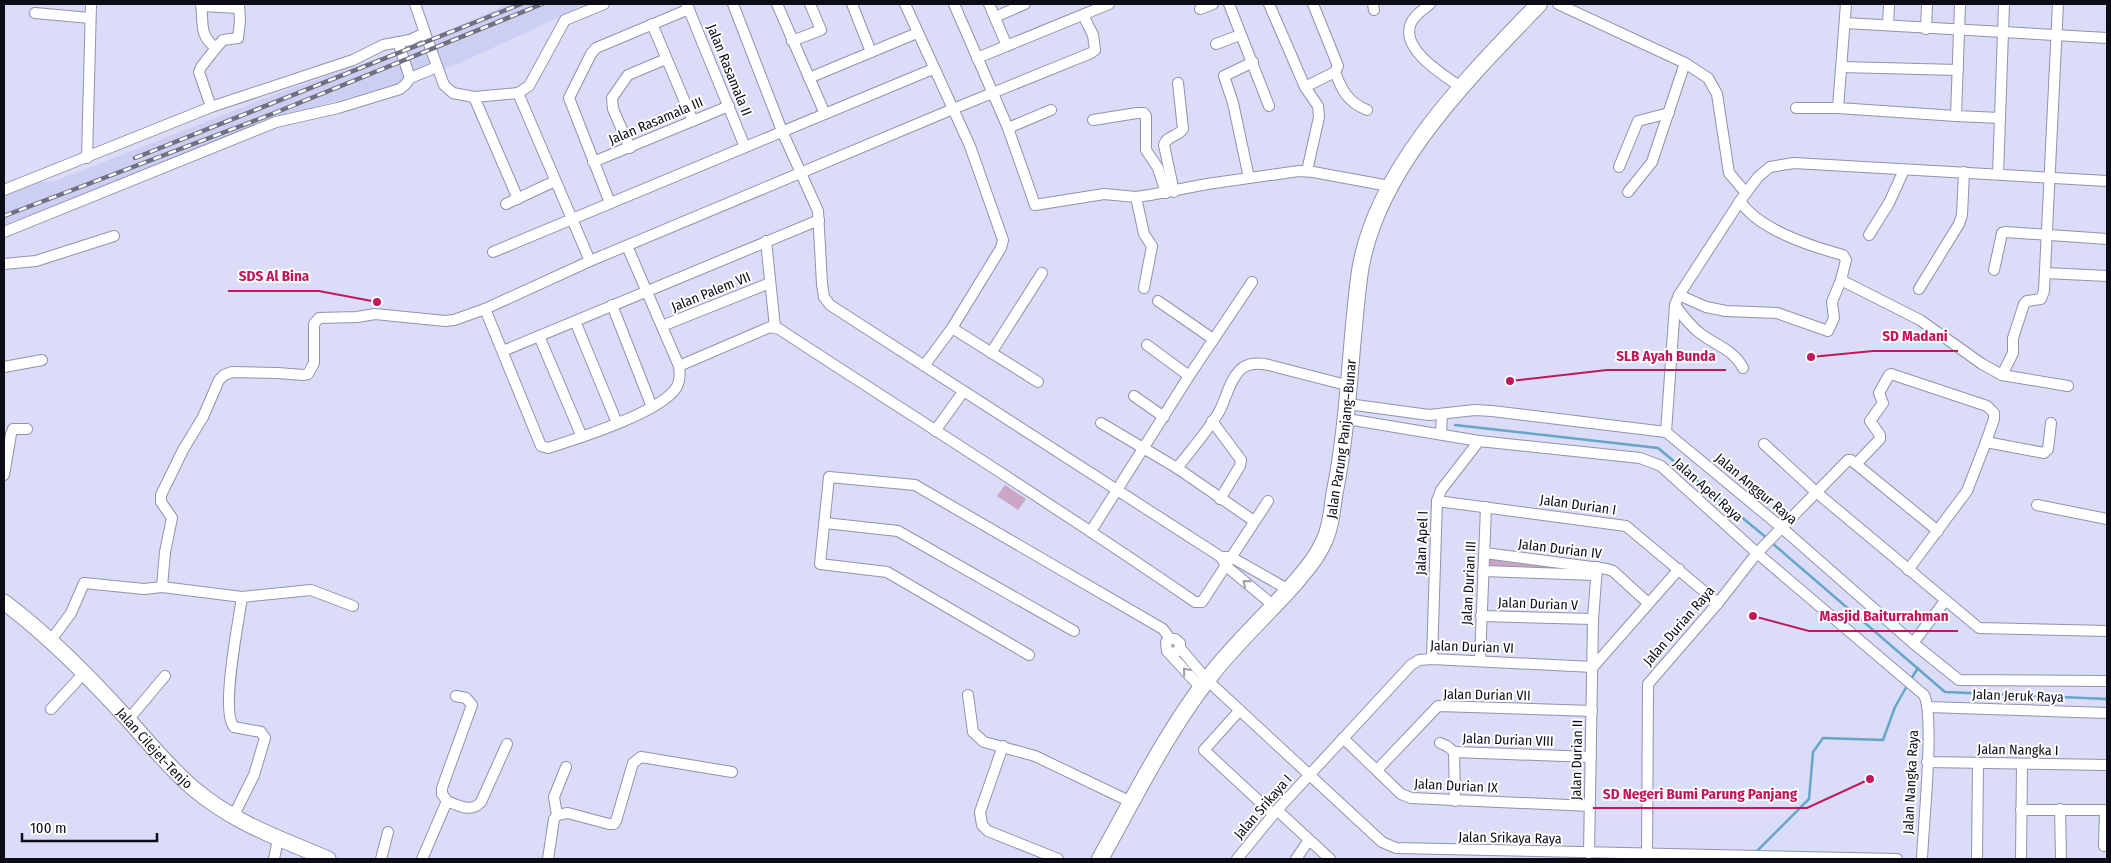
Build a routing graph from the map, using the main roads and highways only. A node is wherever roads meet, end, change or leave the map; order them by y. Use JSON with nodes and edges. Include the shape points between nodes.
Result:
{"nodes":[{"id":1,"x":1539,"y":4,"type":"edge"},
{"id":2,"x":4,"y":602,"type":"edge"},
{"id":3,"x":328,"y":859,"type":"edge"},
{"id":4,"x":1100,"y":859,"type":"edge"}],
"edges":[{"from":1,"to":4,"type":"main road","name":"Jalan Parung Panjang–Bunar","via":[[1505,38],[1420,140],[1389,186],[1367,239],[1359,276],[1348,412],[1327,535],[1321,549],[1289,590],[1234,647],[1204,684],[1147,772]]},
{"from":2,"to":3,"type":"main road","name":"Jalan Cilejet–Tenjo","via":[[84,673],[193,788],[233,817]]}]}
